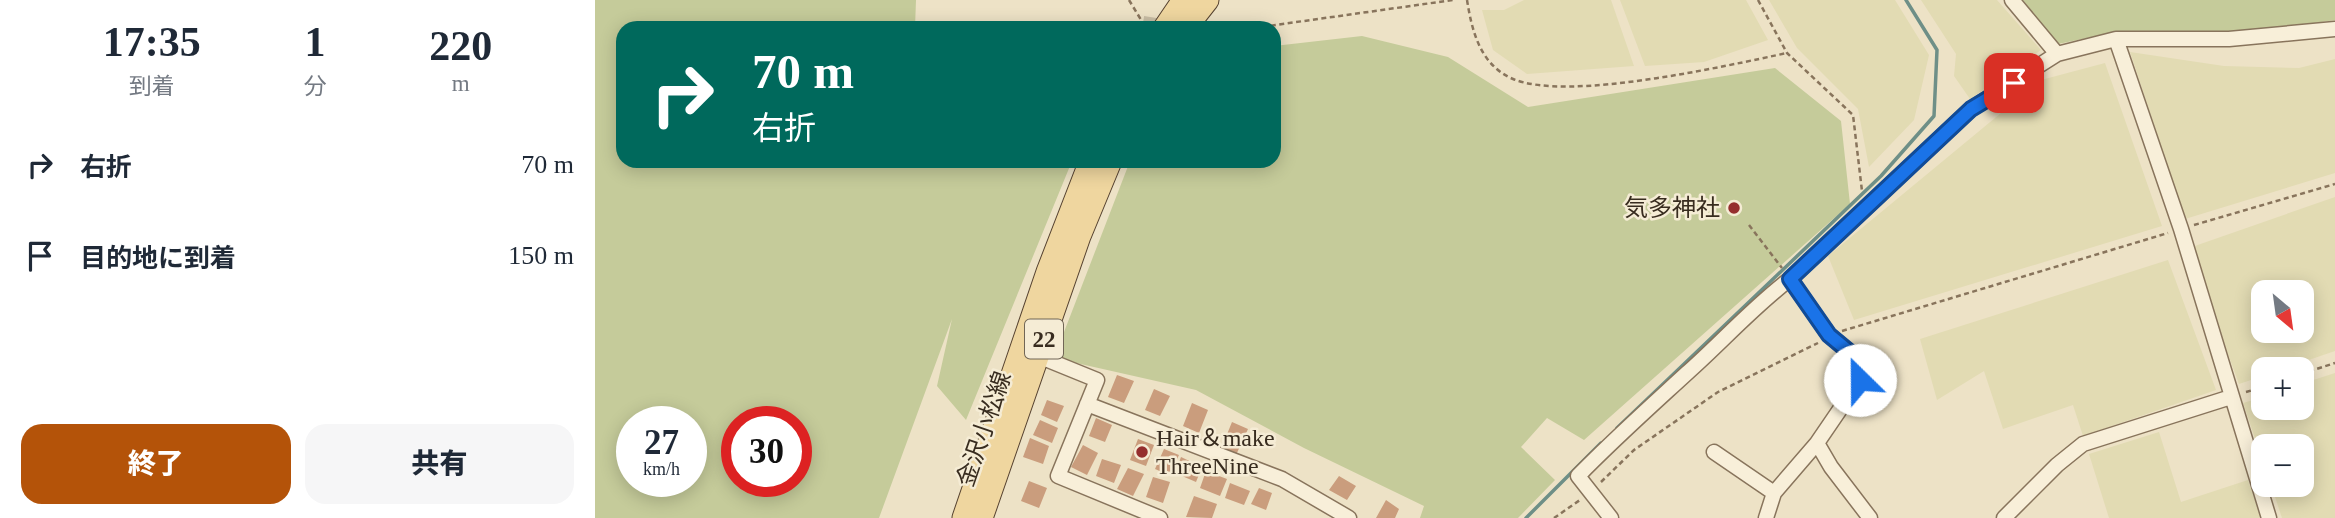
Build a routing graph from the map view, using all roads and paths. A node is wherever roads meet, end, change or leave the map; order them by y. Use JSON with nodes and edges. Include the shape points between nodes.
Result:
{"nodes":[{"id":1,"x":1129,"y":0,"type":"edge"},
{"id":2,"x":1184,"y":0,"type":"edge"},
{"id":3,"x":1207,"y":0,"type":"edge"},
{"id":4,"x":1453,"y":0,"type":"edge"},
{"id":5,"x":1467,"y":0,"type":"edge"},
{"id":6,"x":1758,"y":0,"type":"edge"},
{"id":7,"x":2012,"y":0,"type":"edge"},
{"id":8,"x":1150,"y":21,"type":"edge"},
{"id":9,"x":1159,"y":21,"type":"edge"},
{"id":10,"x":1190,"y":21,"type":"edge"},
{"id":11,"x":1281,"y":24,"type":"edge"},
{"id":12,"x":2335,"y":29,"type":"edge"},
{"id":13,"x":2116,"y":39,"type":"junction"},
{"id":14,"x":1787,"y":53,"type":"junction"},
{"id":15,"x":2057,"y":54,"type":"junction"},
{"id":16,"x":1088,"y":168,"type":"edge"},
{"id":17,"x":1108,"y":168,"type":"edge"},
{"id":18,"x":2335,"y":184,"type":"edge"},
{"id":19,"x":1865,"y":208,"type":"junction"},
{"id":20,"x":1749,"y":225,"type":"dead end"},
{"id":21,"x":2181,"y":229,"type":"junction"},
{"id":22,"x":1790,"y":279,"type":"junction"},
{"id":23,"x":1829,"y":335,"type":"junction"},
{"id":24,"x":1038,"y":356,"type":"junction"},
{"id":25,"x":2335,"y":362,"type":"edge"},
{"id":26,"x":2314,"y":369,"type":"edge"},
{"id":27,"x":2251,"y":391,"type":"edge"},
{"id":28,"x":2231,"y":397,"type":"junction"},
{"id":29,"x":1087,"y":404,"type":"junction"},
{"id":30,"x":1817,"y":443,"type":"junction"},
{"id":31,"x":1714,"y":452,"type":"dead end"},
{"id":32,"x":1590,"y":492,"type":"junction"},
{"id":33,"x":1774,"y":492,"type":"junction"},
{"id":34,"x":964,"y":518,"type":"edge"},
{"id":35,"x":981,"y":518,"type":"edge"},
{"id":36,"x":1160,"y":518,"type":"edge"},
{"id":37,"x":1349,"y":518,"type":"edge"},
{"id":38,"x":1554,"y":518,"type":"edge"},
{"id":39,"x":1611,"y":518,"type":"edge"},
{"id":40,"x":1766,"y":518,"type":"edge"},
{"id":41,"x":1870,"y":518,"type":"edge"},
{"id":42,"x":2004,"y":518,"type":"edge"},
{"id":43,"x":2269,"y":518,"type":"edge"}],
"edges":[{"from":1,"to":8,"type":"path"},
{"from":2,"to":9,"type":"main road"},
{"from":3,"to":10,"type":"main road"},
{"from":4,"to":11,"type":"path"},
{"from":5,"to":14,"type":"path","via":[[1482,54],[1511,78],[1532,84],[1561,87],[1665,76]]},
{"from":6,"to":14,"type":"path"},
{"from":7,"to":15,"type":"street"},
{"from":12,"to":13,"type":"street","via":[[2229,39]]},
{"from":13,"to":15,"type":"street"},
{"from":13,"to":21,"type":"street"},
{"from":14,"to":19,"type":"path","via":[[1853,116]]},
{"from":15,"to":19,"type":"street","via":[[1971,109]]},
{"from":16,"to":34,"type":"main road","name":"金沢小松線","number":"22"},
{"from":17,"to":24,"type":"main road","name":"金沢小松線","number":"22"},
{"from":18,"to":21,"type":"path"},
{"from":19,"to":22,"type":"street"},
{"from":20,"to":22,"type":"path"},
{"from":21,"to":23,"type":"path"},
{"from":21,"to":28,"type":"street"},
{"from":22,"to":23,"type":"street"},
{"from":22,"to":32,"type":"street","via":[[1760,302],[1578,476]]},
{"from":23,"to":30,"type":"street","via":[[1859,360],[1860,380]]},
{"from":23,"to":32,"type":"path","via":[[1718,392],[1634,450]]},
{"from":24,"to":29,"type":"street","via":[[1097,380]]},
{"from":24,"to":35,"type":"main road","name":"金沢小松線","number":"22"},
{"from":25,"to":26,"type":"path"},
{"from":27,"to":28,"type":"path"},
{"from":28,"to":42,"type":"street","via":[[2083,444]]},
{"from":28,"to":43,"type":"street"},
{"from":29,"to":36,"type":"street","via":[[1058,477]]},
{"from":29,"to":37,"type":"street","via":[[1282,479]]},
{"from":30,"to":33,"type":"street"},
{"from":30,"to":41,"type":"street"},
{"from":31,"to":33,"type":"street"},
{"from":32,"to":38,"type":"path"},
{"from":32,"to":39,"type":"street"},
{"from":33,"to":40,"type":"street"}]}
